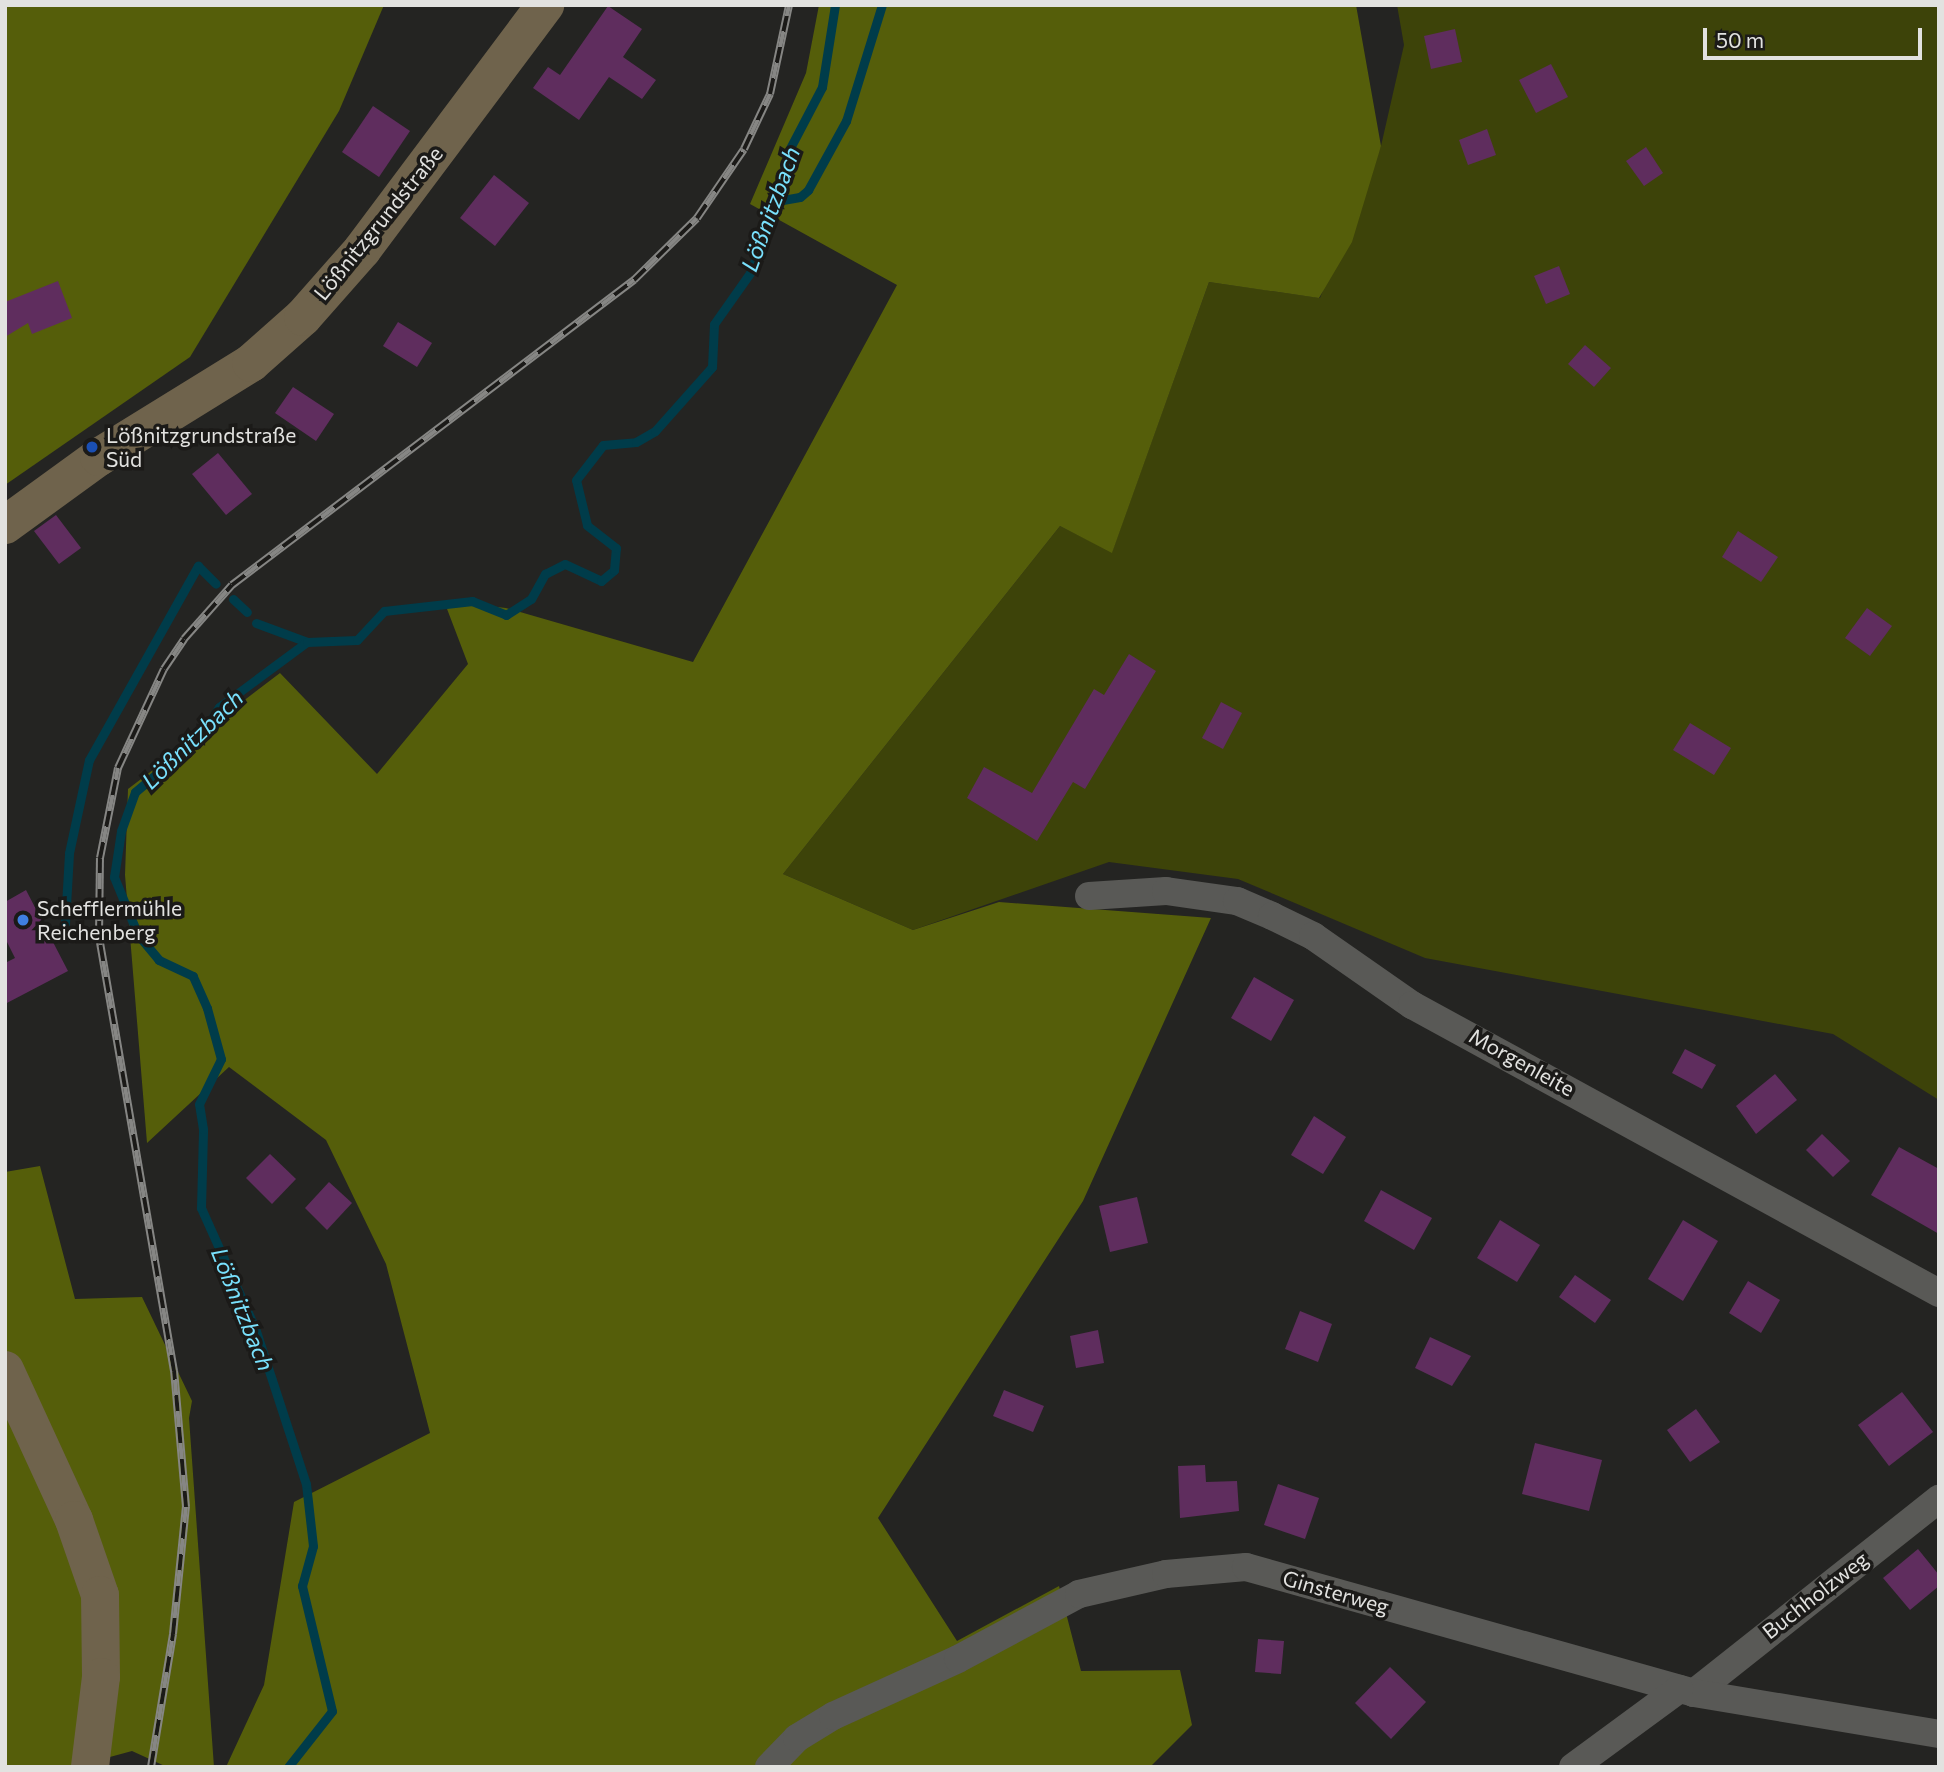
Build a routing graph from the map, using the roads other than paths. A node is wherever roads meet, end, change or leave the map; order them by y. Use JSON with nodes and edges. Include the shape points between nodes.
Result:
{"nodes":[{"id":1,"x":545,"y":5,"type":"edge"},
{"id":2,"x":5,"y":526,"type":"edge"},
{"id":3,"x":1089,"y":896,"type":"dead end"},
{"id":4,"x":1939,"y":1293,"type":"edge"},
{"id":5,"x":5,"y":1370,"type":"edge"},
{"id":6,"x":1939,"y":1499,"type":"edge"},
{"id":7,"x":1686,"y":1691,"type":"junction"},
{"id":8,"x":1939,"y":1734,"type":"edge"},
{"id":9,"x":90,"y":1767,"type":"edge"},
{"id":10,"x":769,"y":1767,"type":"edge"},
{"id":11,"x":1573,"y":1767,"type":"edge"}],
"edges":[{"from":1,"to":2,"type":"street","name":"Lößnitzgrundstraße","via":[[362,250],[303,317],[251,363],[99,457]]},
{"from":3,"to":4,"type":"street","name":"Morgenleite","via":[[1166,891],[1237,901],[1272,916],[1313,936],[1412,1005]]},
{"from":5,"to":9,"type":"street","via":[[74,1520],[100,1595],[101,1677]]},
{"from":6,"to":7,"type":"street","name":"Buchholzweg"},
{"from":7,"to":8,"type":"street","name":"Ginsterweg"},
{"from":7,"to":10,"type":"street","name":"Ginsterweg","via":[[1246,1567],[1219,1569],[1166,1574],[1079,1594],[958,1659],[833,1716],[797,1738]]},
{"from":7,"to":11,"type":"street","name":"Buchholzweg"}]}
